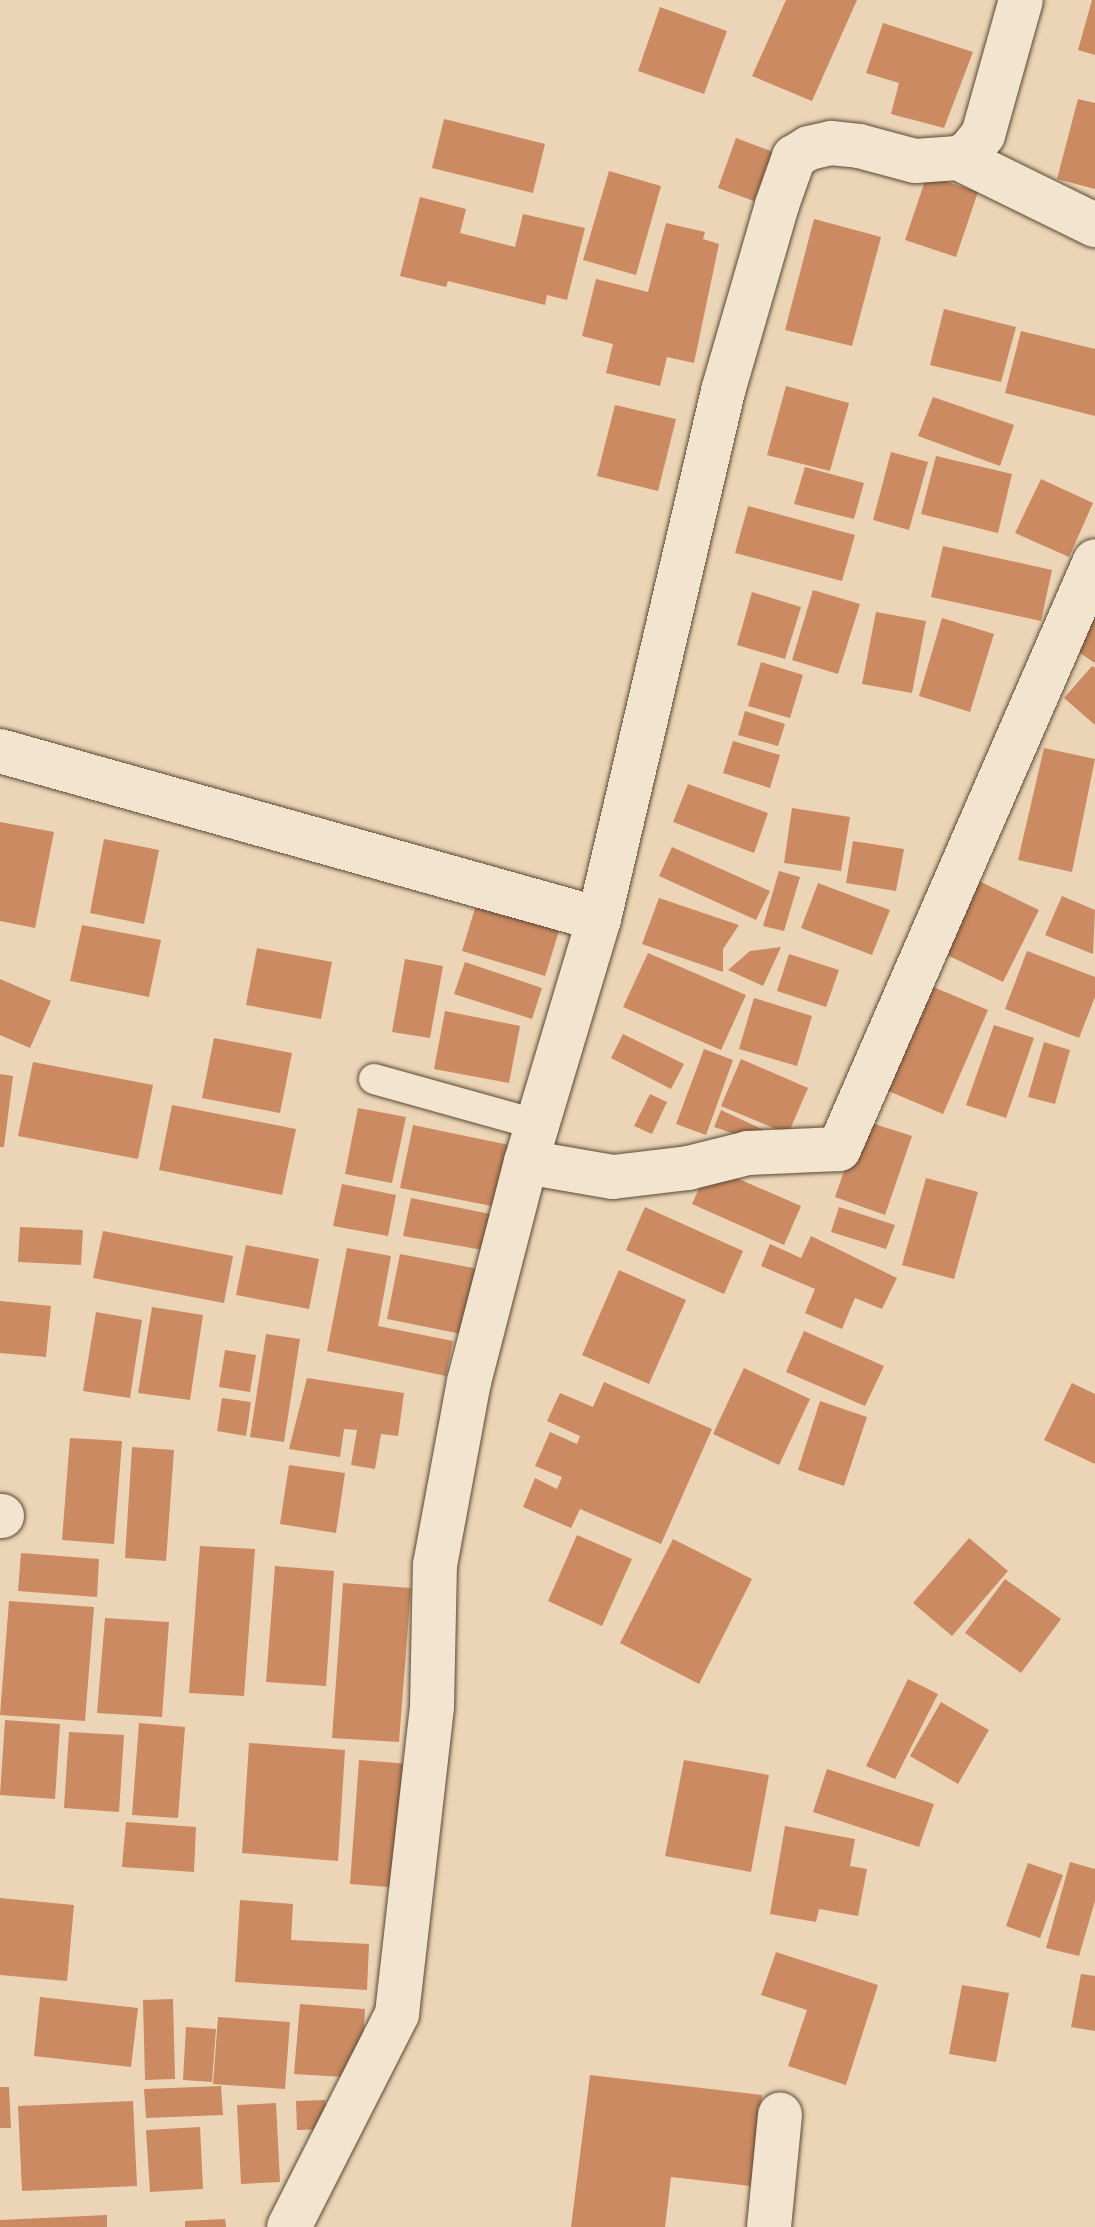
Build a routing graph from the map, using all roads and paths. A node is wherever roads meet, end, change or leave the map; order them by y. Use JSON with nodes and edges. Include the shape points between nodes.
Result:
{"nodes":[{"id":1,"x":1021,"y":0,"type":"edge"},
{"id":2,"x":958,"y":158,"type":"junction"},
{"id":3,"x":1095,"y":225,"type":"edge"},
{"id":4,"x":1095,"y":561,"type":"edge"},
{"id":5,"x":0,"y":751,"type":"edge"},
{"id":6,"x":599,"y":919,"type":"junction"},
{"id":7,"x":374,"y":1079,"type":"dead end"},
{"id":8,"x":533,"y":1144,"type":"junction"},
{"id":9,"x":780,"y":2115,"type":"dead end"},
{"id":10,"x":289,"y":2227,"type":"edge"},
{"id":11,"x":769,"y":2227,"type":"edge"}],
"edges":[{"from":1,"to":2,"type":"street","via":[[983,135]]},
{"from":2,"to":3,"type":"street"},
{"from":2,"to":6,"type":"street","via":[[915,161],[831,143],[794,157],[723,391]]},
{"from":4,"to":8,"type":"street","via":[[839,1149],[748,1153],[677,1171],[613,1177]]},
{"from":5,"to":6,"type":"street"},
{"from":6,"to":8,"type":"street"},
{"from":7,"to":8,"type":"lane"},
{"from":8,"to":10,"type":"street","via":[[469,1382],[435,1565],[432,1706],[397,2014]]},
{"from":9,"to":11,"type":"street"}]}
